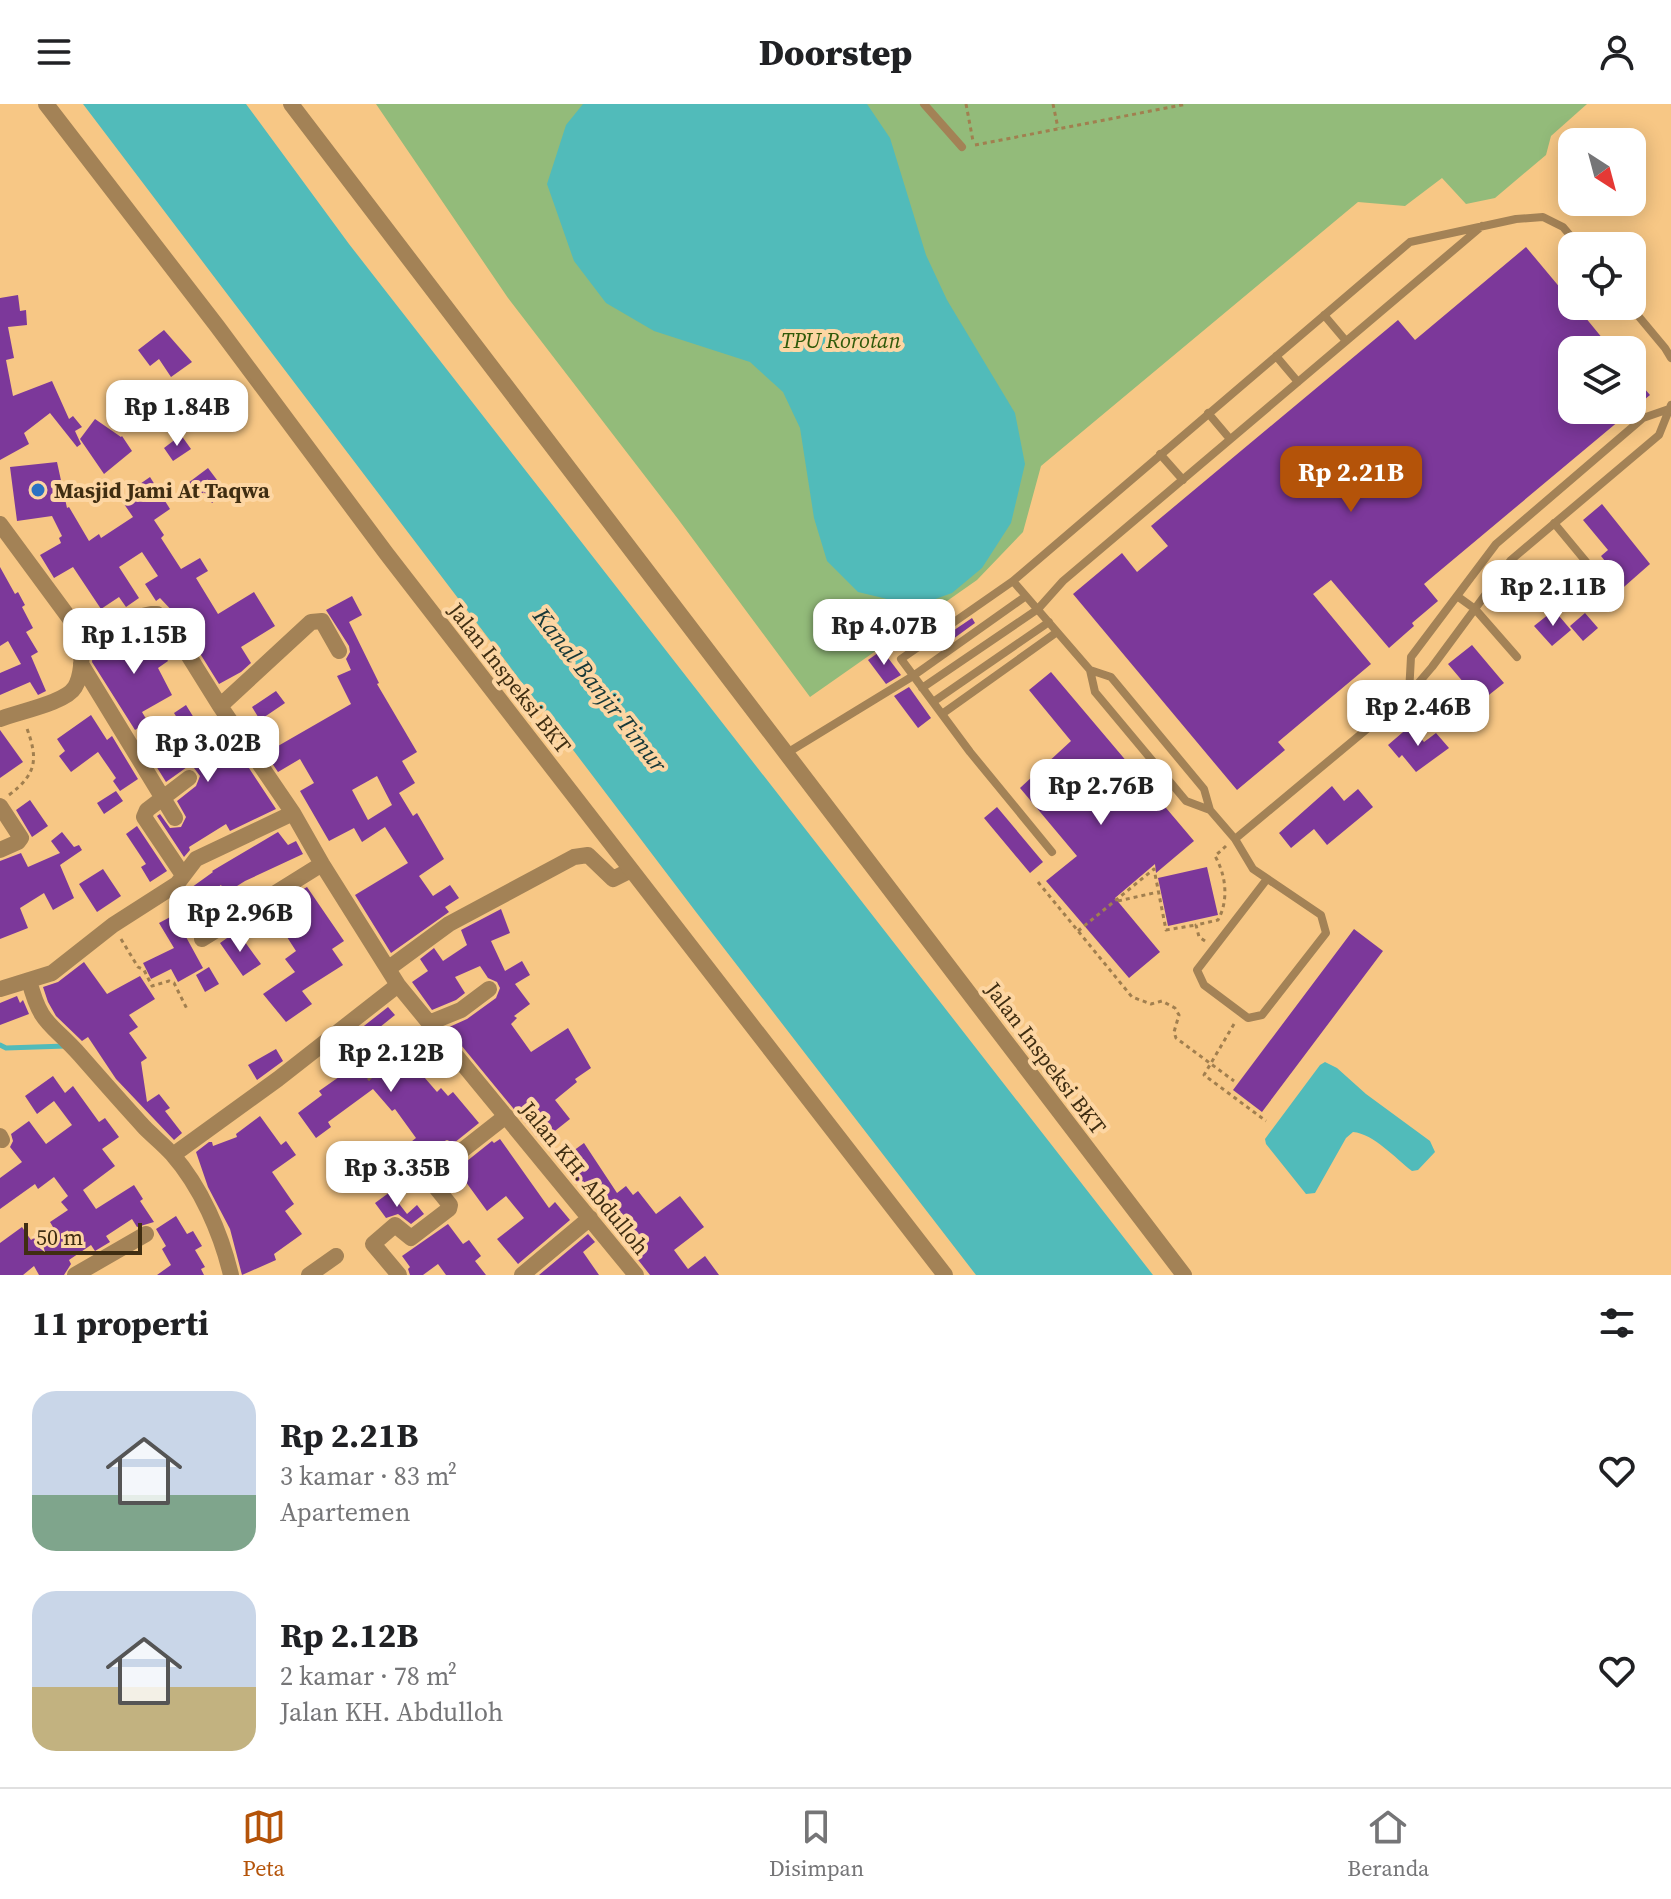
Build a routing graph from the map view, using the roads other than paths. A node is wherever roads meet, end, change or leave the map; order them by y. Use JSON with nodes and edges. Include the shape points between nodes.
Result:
{"nodes":[{"id":1,"x":46,"y":104,"type":"edge"},
{"id":2,"x":291,"y":104,"type":"edge"},
{"id":3,"x":924,"y":104,"type":"edge"},
{"id":4,"x":962,"y":147,"type":"dead end"},
{"id":5,"x":1483,"y":225,"type":"junction"},
{"id":6,"x":1567,"y":232,"type":"edge"},
{"id":7,"x":1324,"y":315,"type":"junction"},
{"id":8,"x":1642,"y":320,"type":"edge"},
{"id":9,"x":1346,"y":341,"type":"junction"},
{"id":10,"x":1276,"y":356,"type":"junction"},
{"id":11,"x":1671,"y":358,"type":"edge"},
{"id":12,"x":1298,"y":382,"type":"junction"},
{"id":13,"x":1670,"y":407,"type":"edge"},
{"id":14,"x":1208,"y":413,"type":"junction"},
{"id":15,"x":1230,"y":439,"type":"junction"},
{"id":16,"x":1160,"y":454,"type":"junction"},
{"id":17,"x":1183,"y":480,"type":"junction"},
{"id":18,"x":1554,"y":523,"type":"junction"},
{"id":19,"x":0,"y":524,"type":"edge"},
{"id":20,"x":1588,"y":564,"type":"dead end"},
{"id":21,"x":1013,"y":581,"type":"junction"},
{"id":22,"x":1026,"y":596,"type":"junction"},
{"id":23,"x":1457,"y":596,"type":"junction"},
{"id":24,"x":1038,"y":609,"type":"junction"},
{"id":25,"x":1475,"y":609,"type":"junction"},
{"id":26,"x":1049,"y":622,"type":"junction"},
{"id":27,"x":82,"y":630,"type":"junction"},
{"id":28,"x":1057,"y":632,"type":"junction"},
{"id":29,"x":339,"y":651,"type":"dead end"},
{"id":30,"x":1517,"y":657,"type":"dead end"},
{"id":31,"x":81,"y":664,"type":"junction"},
{"id":32,"x":1090,"y":670,"type":"junction"},
{"id":33,"x":913,"y":676,"type":"junction"},
{"id":34,"x":922,"y":688,"type":"junction"},
{"id":35,"x":1409,"y":694,"type":"junction"},
{"id":36,"x":933,"y":702,"type":"junction"},
{"id":37,"x":220,"y":706,"type":"junction"},
{"id":38,"x":942,"y":714,"type":"junction"},
{"id":39,"x":0,"y":719,"type":"edge"},
{"id":40,"x":786,"y":754,"type":"junction"},
{"id":41,"x":189,"y":778,"type":"dead end"},
{"id":42,"x":163,"y":797,"type":"junction"},
{"id":43,"x":0,"y":804,"type":"edge"},
{"id":44,"x":1210,"y":810,"type":"junction"},
{"id":45,"x":293,"y":813,"type":"junction"},
{"id":46,"x":175,"y":818,"type":"dead end"},
{"id":47,"x":1235,"y":839,"type":"junction"},
{"id":48,"x":0,"y":850,"type":"edge"},
{"id":49,"x":1052,"y":852,"type":"dead end"},
{"id":50,"x":322,"y":864,"type":"junction"},
{"id":51,"x":631,"y":870,"type":"junction"},
{"id":52,"x":183,"y":875,"type":"junction"},
{"id":53,"x":1267,"y":879,"type":"junction"},
{"id":54,"x":202,"y":939,"type":"dead end"},
{"id":55,"x":389,"y":968,"type":"junction"},
{"id":56,"x":29,"y":980,"type":"junction"},
{"id":57,"x":398,"y":985,"type":"junction"},
{"id":58,"x":0,"y":989,"type":"edge"},
{"id":59,"x":489,"y":989,"type":"dead end"},
{"id":60,"x":429,"y":1023,"type":"junction"},
{"id":61,"x":506,"y":1116,"type":"junction"},
{"id":62,"x":173,"y":1155,"type":"junction"},
{"id":63,"x":590,"y":1218,"type":"junction"},
{"id":64,"x":146,"y":1234,"type":"dead end"},
{"id":65,"x":336,"y":1256,"type":"dead end"},
{"id":66,"x":75,"y":1275,"type":"edge"},
{"id":67,"x":231,"y":1275,"type":"edge"},
{"id":68,"x":309,"y":1275,"type":"edge"},
{"id":69,"x":399,"y":1275,"type":"edge"},
{"id":70,"x":522,"y":1275,"type":"edge"},
{"id":71,"x":636,"y":1275,"type":"edge"},
{"id":72,"x":945,"y":1275,"type":"edge"},
{"id":73,"x":1184,"y":1275,"type":"edge"}],
"edges":[{"from":1,"to":51,"type":"street","name":"Jalan Inspeksi BKT"},
{"from":2,"to":40,"type":"street","name":"Jalan Inspeksi BKT"},
{"from":3,"to":4,"type":"lane"},
{"from":5,"to":6,"type":"lane","via":[[1543,217]]},
{"from":5,"to":7,"type":"lane","via":[[1410,242]]},
{"from":5,"to":9,"type":"lane"},
{"from":7,"to":9,"type":"lane"},
{"from":7,"to":10,"type":"lane"},
{"from":8,"to":11,"type":"lane"},
{"from":9,"to":12,"type":"lane"},
{"from":10,"to":12,"type":"lane"},
{"from":10,"to":14,"type":"lane"},
{"from":12,"to":15,"type":"lane"},
{"from":13,"to":18,"type":"lane","via":[[1659,435]]},
{"from":13,"to":23,"type":"lane","via":[[1643,418],[1496,544]]},
{"from":14,"to":15,"type":"lane"},
{"from":14,"to":16,"type":"lane"},
{"from":15,"to":17,"type":"lane"},
{"from":16,"to":17,"type":"lane"},
{"from":16,"to":21,"type":"lane"},
{"from":17,"to":24,"type":"lane","via":[[1063,581]]},
{"from":18,"to":20,"type":"lane"},
{"from":18,"to":25,"type":"lane","via":[[1511,560]]},
{"from":19,"to":27,"type":"street"},
{"from":21,"to":22,"type":"lane"},
{"from":21,"to":33,"type":"lane","via":[[901,659]]},
{"from":22,"to":24,"type":"lane"},
{"from":22,"to":33,"type":"lane"},
{"from":23,"to":25,"type":"lane"},
{"from":23,"to":35,"type":"lane","via":[[1411,657]]},
{"from":24,"to":26,"type":"lane"},
{"from":24,"to":34,"type":"lane"},
{"from":25,"to":30,"type":"lane"},
{"from":25,"to":35,"type":"lane"},
{"from":26,"to":28,"type":"lane"},
{"from":26,"to":36,"type":"lane"},
{"from":27,"to":31,"type":"street"},
{"from":27,"to":37,"type":"street","name":"Jalan KH. Abdulloh","via":[[162,616]]},
{"from":28,"to":32,"type":"lane"},
{"from":28,"to":38,"type":"lane"},
{"from":29,"to":37,"type":"street","via":[[322,621],[311,622]]},
{"from":31,"to":39,"type":"street","via":[[71,691]]},
{"from":31,"to":42,"type":"street"},
{"from":32,"to":44,"type":"lane","via":[[1111,677],[1204,789]]},
{"from":32,"to":44,"type":"lane","via":[[1095,692],[1186,801]]},
{"from":33,"to":34,"type":"lane"},
{"from":33,"to":40,"type":"lane"},
{"from":34,"to":36,"type":"lane"},
{"from":35,"to":47,"type":"lane"},
{"from":36,"to":38,"type":"lane"},
{"from":37,"to":45,"type":"street","name":"Jalan KH. Abdulloh"},
{"from":38,"to":49,"type":"lane"},
{"from":40,"to":73,"type":"street","name":"Jalan Inspeksi BKT"},
{"from":41,"to":42,"type":"street"},
{"from":42,"to":46,"type":"street"},
{"from":42,"to":52,"type":"street","via":[[144,817]]},
{"from":43,"to":48,"type":"street","via":[[21,838]]},
{"from":44,"to":47,"type":"lane"},
{"from":45,"to":50,"type":"street","name":"Jalan KH. Abdulloh"},
{"from":45,"to":52,"type":"street","via":[[196,859]]},
{"from":47,"to":53,"type":"lane","via":[[1253,869]]},
{"from":50,"to":54,"type":"street"},
{"from":50,"to":55,"type":"street","name":"Jalan KH. Abdulloh"},
{"from":51,"to":55,"type":"street","via":[[613,879],[588,855],[574,857],[449,924]]},
{"from":51,"to":72,"type":"street","name":"Jalan Inspeksi BKT"},
{"from":52,"to":56,"type":"street","via":[[52,973]]},
{"from":53,"to":53,"type":"lane","via":[[1321,915],[1326,933],[1262,1015],[1248,1018],[1204,985],[1197,970]]},
{"from":55,"to":57,"type":"street","name":"Jalan KH. Abdulloh"},
{"from":56,"to":58,"type":"street"},
{"from":56,"to":62,"type":"street","via":[[36,1007],[49,1027]]},
{"from":57,"to":60,"type":"street","name":"Jalan KH. Abdulloh"},
{"from":57,"to":62,"type":"street"},
{"from":59,"to":60,"type":"street","via":[[461,1010]]},
{"from":60,"to":61,"type":"street","name":"Jalan KH. Abdulloh"},
{"from":61,"to":63,"type":"street","name":"Jalan KH. Abdulloh"},
{"from":61,"to":69,"type":"street","via":[[455,1156],[447,1151],[424,1170],[449,1209],[411,1238],[395,1225],[373,1244]]},
{"from":62,"to":67,"type":"street","via":[[223,1242]]},
{"from":63,"to":70,"type":"street"},
{"from":63,"to":71,"type":"street","name":"Jalan KH. Abdulloh"},
{"from":64,"to":66,"type":"street"},
{"from":65,"to":68,"type":"street"}]}
